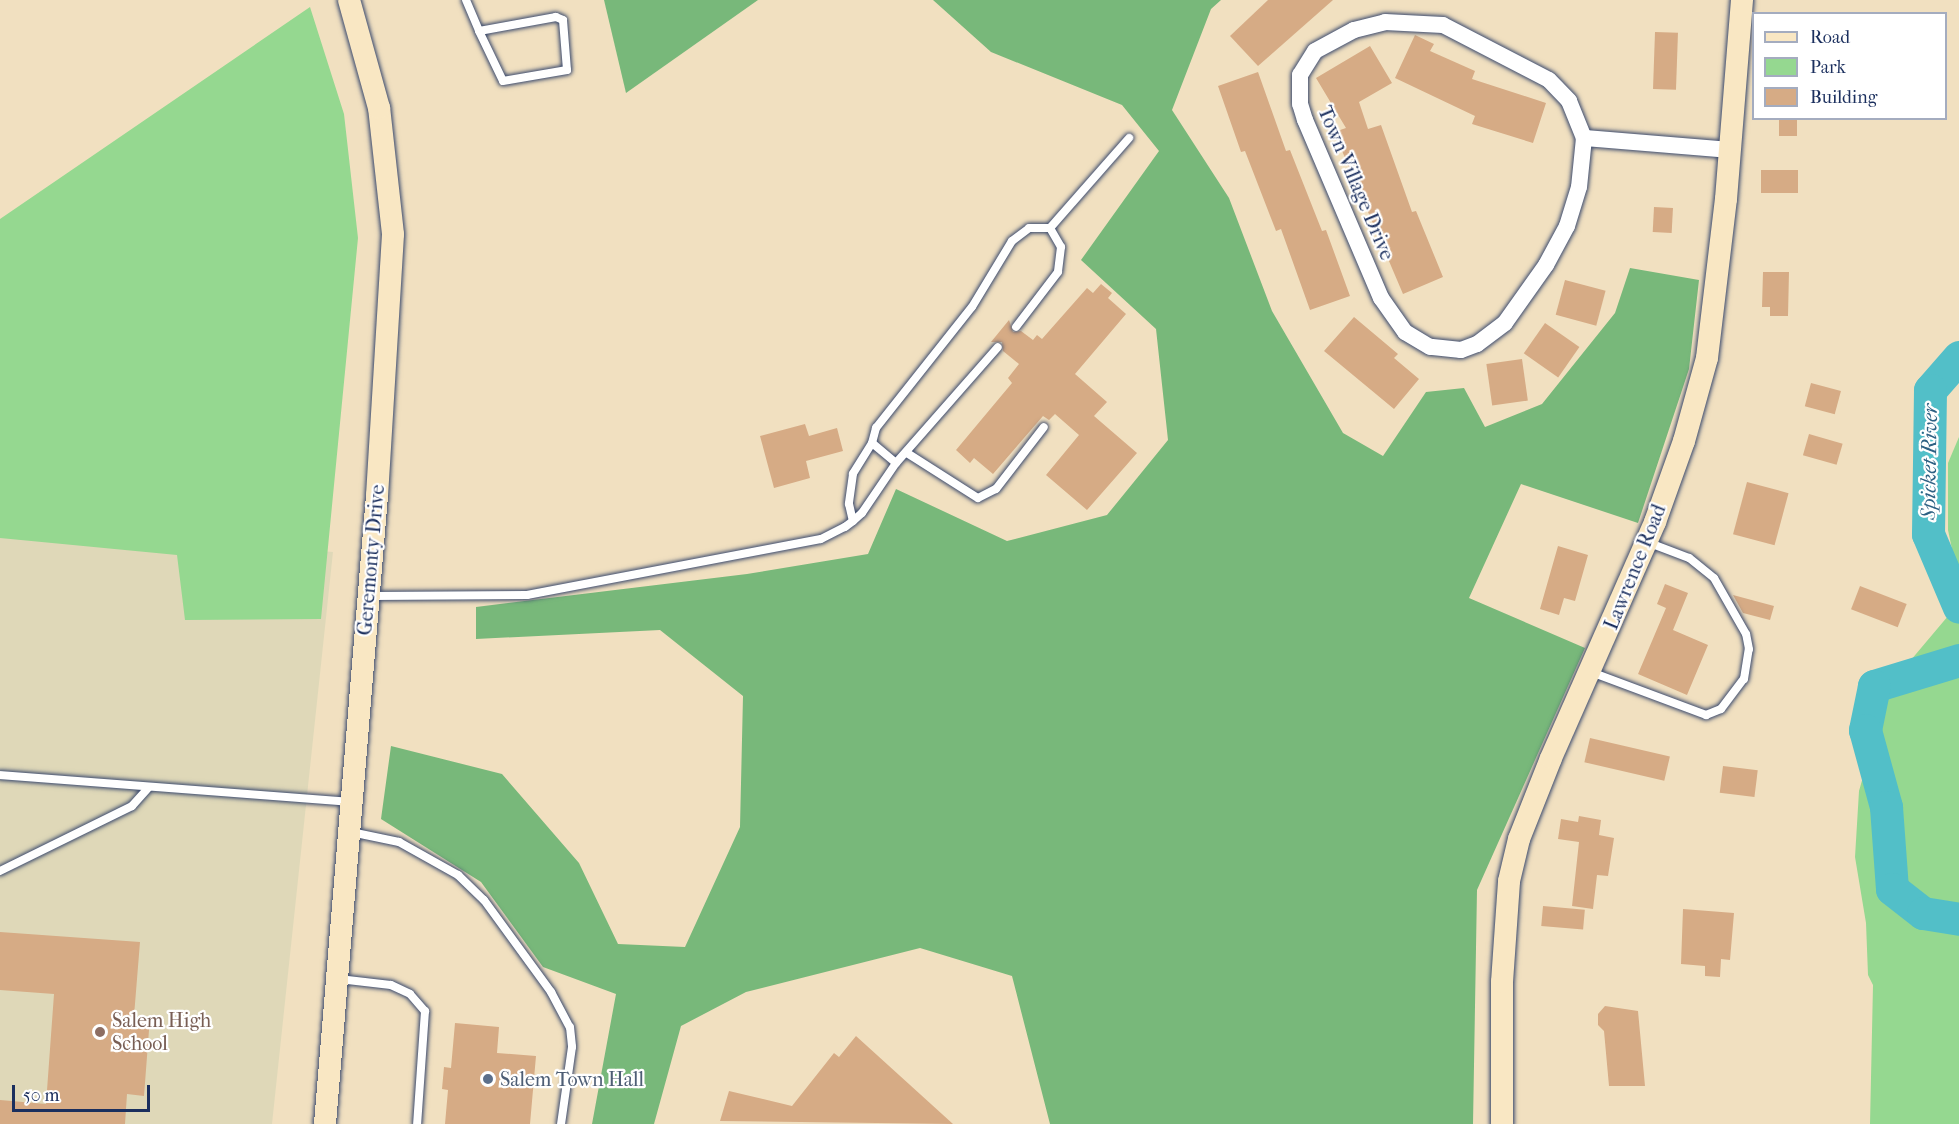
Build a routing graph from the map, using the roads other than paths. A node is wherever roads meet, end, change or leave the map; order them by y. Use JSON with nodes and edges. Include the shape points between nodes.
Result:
{"nodes":[{"id":1,"x":349,"y":0,"type":"edge"},
{"id":2,"x":466,"y":0,"type":"edge"},
{"id":3,"x":1742,"y":0,"type":"edge"},
{"id":4,"x":479,"y":31,"type":"junction"},
{"id":5,"x":1129,"y":138,"type":"dead end"},
{"id":6,"x":1584,"y":138,"type":"junction"},
{"id":7,"x":1729,"y":150,"type":"junction"},
{"id":8,"x":1050,"y":228,"type":"junction"},
{"id":9,"x":1017,"y":327,"type":"dead end"},
{"id":10,"x":998,"y":347,"type":"dead end"},
{"id":11,"x":1044,"y":427,"type":"dead end"},
{"id":12,"x":872,"y":443,"type":"junction"},
{"id":13,"x":907,"y":453,"type":"junction"},
{"id":14,"x":896,"y":463,"type":"junction"},
{"id":15,"x":853,"y":521,"type":"junction"},
{"id":16,"x":1646,"y":542,"type":"junction"},
{"id":17,"x":368,"y":596,"type":"junction"},
{"id":18,"x":1590,"y":671,"type":"junction"},
{"id":19,"x":0,"y":775,"type":"edge"},
{"id":20,"x":149,"y":787,"type":"junction"},
{"id":21,"x":351,"y":802,"type":"junction"},
{"id":22,"x":349,"y":832,"type":"junction"},
{"id":23,"x":0,"y":872,"type":"edge"},
{"id":24,"x":337,"y":978,"type":"junction"},
{"id":25,"x":325,"y":1124,"type":"edge"},
{"id":26,"x":417,"y":1124,"type":"edge"},
{"id":27,"x":561,"y":1124,"type":"edge"},
{"id":28,"x":1502,"y":1124,"type":"edge"}],
"edges":[{"from":1,"to":17,"type":"street","name":"Geremonty Drive","via":[[379,108],[393,234],[390,321]]},
{"from":2,"to":4,"type":"lane"},
{"from":3,"to":7,"type":"street","name":"Lawrence Road"},
{"from":4,"to":4,"type":"lane","via":[[503,81],[567,70],[563,20],[556,17]]},
{"from":5,"to":8,"type":"lane"},
{"from":6,"to":6,"type":"street","name":"Town Village Drive","via":[[1569,101],[1550,80],[1443,25],[1385,22],[1354,30],[1315,51],[1300,75],[1299,97],[1305,120],[1381,298],[1405,332],[1431,347],[1469,347],[1505,323],[1546,265],[1567,226],[1579,187]]},
{"from":6,"to":7,"type":"street"},
{"from":7,"to":16,"type":"street","name":"Lawrence Road","via":[[1707,358],[1684,441]]},
{"from":8,"to":9,"type":"lane","via":[[1061,247],[1058,272]]},
{"from":8,"to":12,"type":"lane","via":[[1029,228],[1012,241],[972,307],[876,428]]},
{"from":10,"to":13,"type":"lane"},
{"from":11,"to":13,"type":"lane","via":[[996,489],[978,498]]},
{"from":12,"to":14,"type":"lane"},
{"from":12,"to":15,"type":"lane","via":[[853,474],[849,504]]},
{"from":13,"to":14,"type":"lane"},
{"from":14,"to":15,"type":"lane"},
{"from":15,"to":17,"type":"lane","via":[[835,533],[795,546],[574,589],[485,598]]},
{"from":16,"to":18,"type":"street","name":"Lawrence Road"},
{"from":16,"to":18,"type":"lane","via":[[1689,558],[1714,578],[1746,634],[1749,649],[1744,679],[1721,709],[1706,715]]},
{"from":17,"to":21,"type":"street","name":"Geremonty Drive"},
{"from":18,"to":28,"type":"street","name":"Lawrence Road","via":[[1519,839],[1509,881],[1502,982]]},
{"from":19,"to":20,"type":"lane"},
{"from":20,"to":21,"type":"lane"},
{"from":20,"to":23,"type":"lane","via":[[132,806]]},
{"from":21,"to":22,"type":"street","name":"Geremonty Drive"},
{"from":22,"to":24,"type":"street","name":"Geremonty Drive"},
{"from":22,"to":27,"type":"lane","via":[[399,842],[458,875],[484,900],[551,992],[570,1027],[572,1047]]},
{"from":24,"to":25,"type":"street","name":"Geremonty Drive"},
{"from":24,"to":26,"type":"lane","via":[[391,985],[410,993],[425,1011]]}]}
